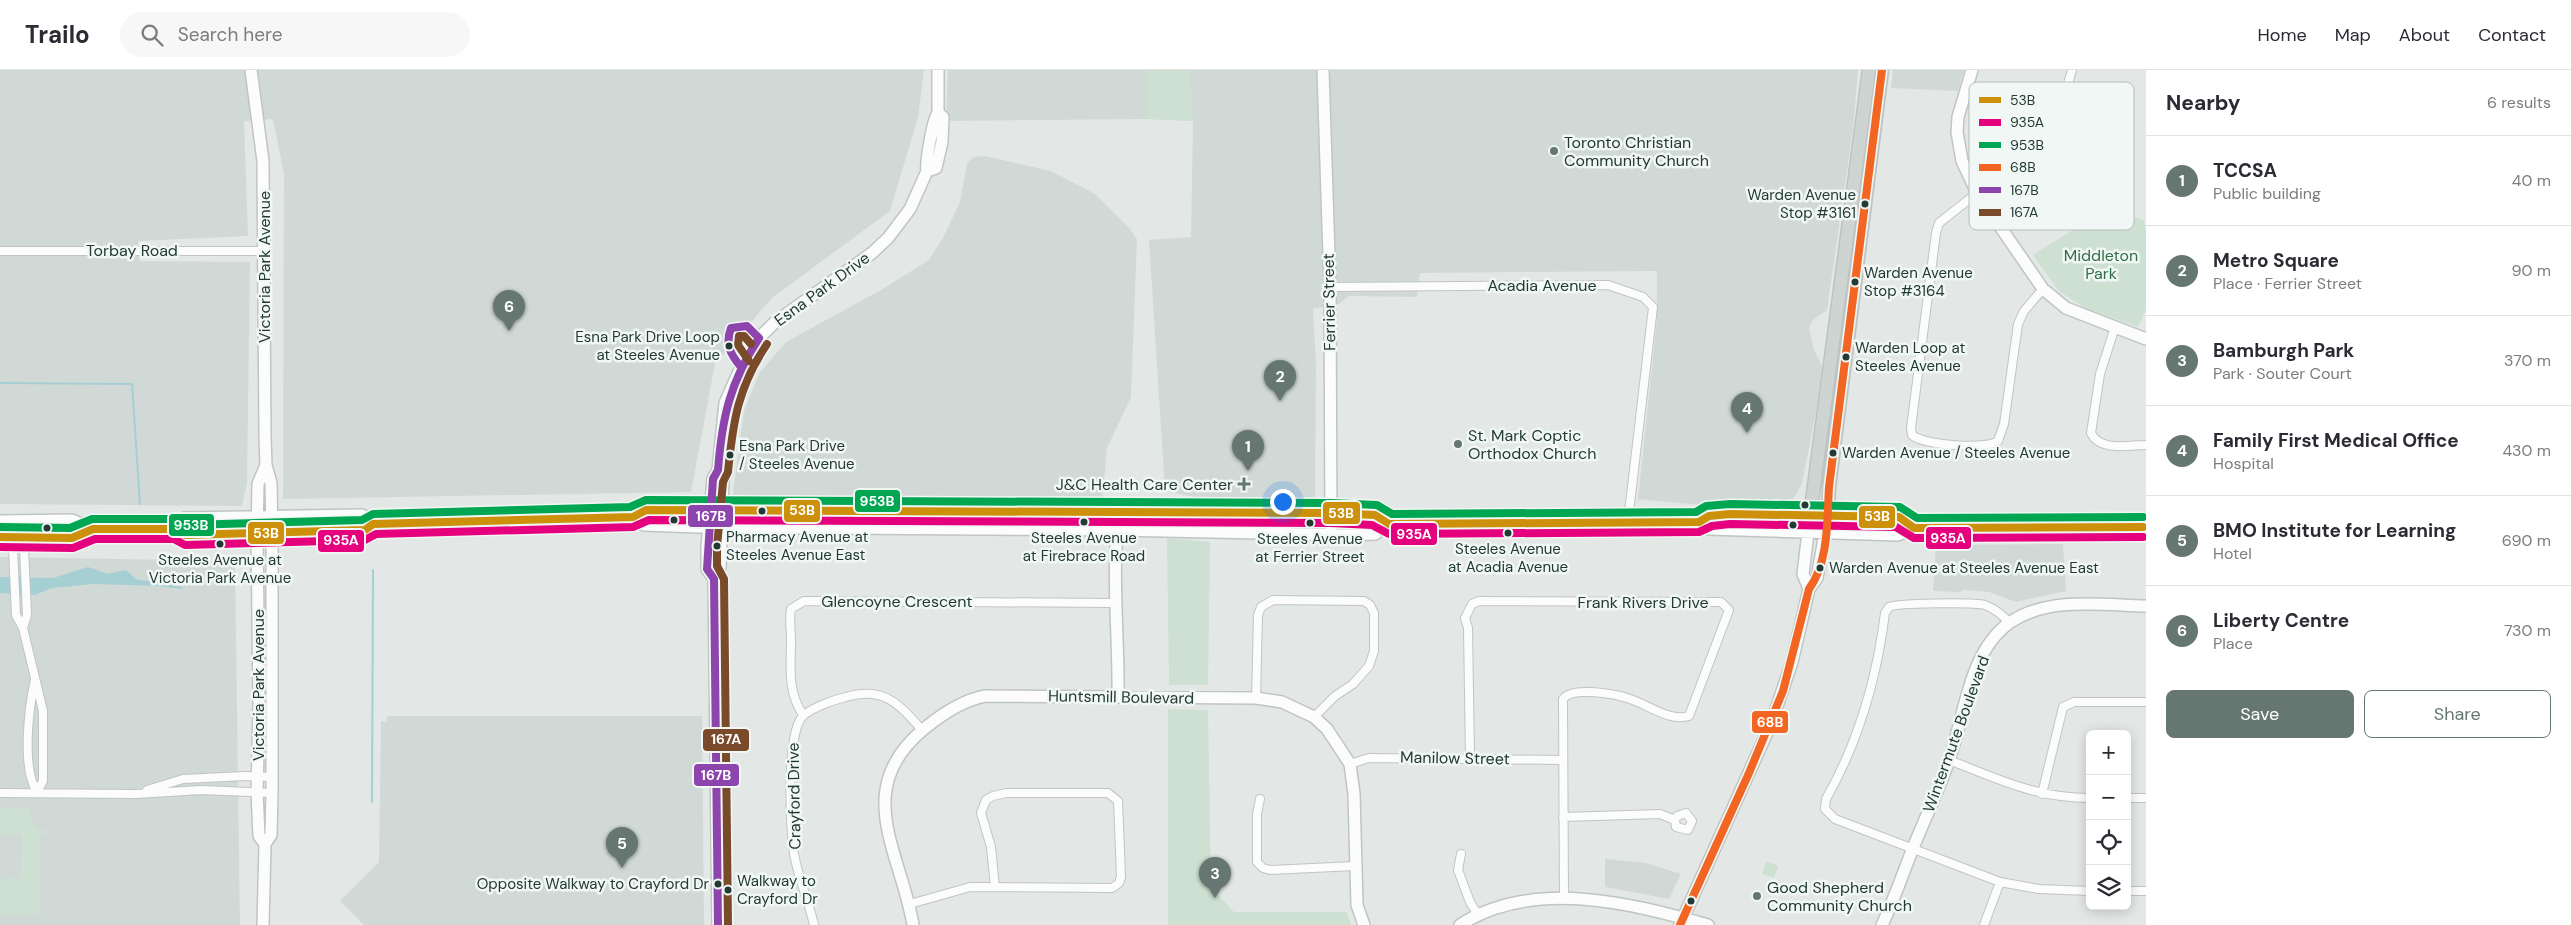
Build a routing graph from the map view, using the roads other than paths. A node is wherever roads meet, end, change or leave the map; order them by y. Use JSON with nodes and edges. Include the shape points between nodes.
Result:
{"nodes":[{"id":1,"x":252,"y":70,"type":"edge"},
{"id":2,"x":938,"y":70,"type":"edge"},
{"id":3,"x":1324,"y":70,"type":"edge"},
{"id":4,"x":1869,"y":70,"type":"edge"},
{"id":5,"x":1882,"y":70,"type":"edge"},
{"id":6,"x":1972,"y":70,"type":"edge"},
{"id":7,"x":1860,"y":134,"type":"junction"},
{"id":8,"x":1872,"y":143,"type":"junction"},
{"id":9,"x":1969,"y":176,"type":"edge"},
{"id":10,"x":1969,"y":199,"type":"edge"},
{"id":11,"x":2003,"y":230,"type":"edge"},
{"id":12,"x":0,"y":251,"type":"edge"},
{"id":13,"x":265,"y":251,"type":"junction"},
{"id":14,"x":1330,"y":287,"type":"junction"},
{"id":15,"x":2043,"y":289,"type":"junction"},
{"id":16,"x":2115,"y":327,"type":"junction"},
{"id":17,"x":2146,"y":339,"type":"edge"},
{"id":18,"x":2146,"y":445,"type":"edge"},
{"id":19,"x":266,"y":465,"type":"junction"},
{"id":20,"x":716,"y":510,"type":"junction"},
{"id":21,"x":1119,"y":512,"type":"junction"},
{"id":22,"x":1332,"y":513,"type":"junction"},
{"id":23,"x":271,"y":516,"type":"junction"},
{"id":24,"x":1810,"y":516,"type":"junction"},
{"id":25,"x":1828,"y":516,"type":"junction"},
{"id":26,"x":257,"y":517,"type":"junction"},
{"id":27,"x":633,"y":517,"type":"junction"},
{"id":28,"x":0,"y":520,"type":"edge"},
{"id":29,"x":20,"y":520,"type":"junction"},
{"id":30,"x":1628,"y":521,"type":"junction"},
{"id":31,"x":1699,"y":522,"type":"junction"},
{"id":32,"x":373,"y":524,"type":"junction"},
{"id":33,"x":1389,"y":524,"type":"junction"},
{"id":34,"x":708,"y":527,"type":"junction"},
{"id":35,"x":720,"y":527,"type":"junction"},
{"id":36,"x":2145,"y":527,"type":"edge"},
{"id":37,"x":1914,"y":528,"type":"junction"},
{"id":38,"x":93,"y":529,"type":"junction"},
{"id":39,"x":177,"y":529,"type":"junction"},
{"id":40,"x":1117,"y":530,"type":"junction"},
{"id":41,"x":256,"y":534,"type":"junction"},
{"id":42,"x":272,"y":534,"type":"junction"},
{"id":43,"x":1331,"y":534,"type":"junction"},
{"id":44,"x":1808,"y":534,"type":"junction"},
{"id":45,"x":1826,"y":534,"type":"junction"},
{"id":46,"x":0,"y":537,"type":"edge"},
{"id":47,"x":19,"y":538,"type":"junction"},
{"id":48,"x":714,"y":579,"type":"junction"},
{"id":49,"x":1809,"y":589,"type":"junction"},
{"id":50,"x":1115,"y":603,"type":"junction"},
{"id":51,"x":2146,"y":606,"type":"edge"},
{"id":52,"x":2010,"y":623,"type":"junction"},
{"id":53,"x":23,"y":628,"type":"junction"},
{"id":54,"x":35,"y":679,"type":"junction"},
{"id":55,"x":1118,"y":697,"type":"junction"},
{"id":56,"x":1256,"y":698,"type":"junction"},
{"id":57,"x":2146,"y":702,"type":"edge"},
{"id":58,"x":803,"y":715,"type":"junction"},
{"id":59,"x":1314,"y":717,"type":"junction"},
{"id":60,"x":922,"y":730,"type":"junction"},
{"id":61,"x":1470,"y":758,"type":"junction"},
{"id":62,"x":1562,"y":760,"type":"junction"},
{"id":63,"x":1949,"y":760,"type":"junction"},
{"id":64,"x":1350,"y":764,"type":"junction"},
{"id":65,"x":258,"y":776,"type":"junction"},
{"id":66,"x":272,"y":777,"type":"junction"},
{"id":67,"x":36,"y":792,"type":"junction"},
{"id":68,"x":257,"y":792,"type":"junction"},
{"id":69,"x":0,"y":793,"type":"edge"},
{"id":70,"x":272,"y":793,"type":"junction"},
{"id":71,"x":136,"y":794,"type":"junction"},
{"id":72,"x":2042,"y":794,"type":"junction"},
{"id":73,"x":2086,"y":798,"type":"edge"},
{"id":74,"x":2131,"y":798,"type":"edge"},
{"id":75,"x":2146,"y":798,"type":"edge"},
{"id":76,"x":1260,"y":799,"type":"dead end"},
{"id":77,"x":1563,"y":817,"type":"junction"},
{"id":78,"x":1675,"y":820,"type":"dead end"},
{"id":79,"x":265,"y":844,"type":"junction"},
{"id":80,"x":1913,"y":848,"type":"junction"},
{"id":81,"x":1461,"y":854,"type":"dead end"},
{"id":82,"x":1355,"y":866,"type":"junction"},
{"id":83,"x":2000,"y":882,"type":"junction"},
{"id":84,"x":996,"y":887,"type":"junction"},
{"id":85,"x":2086,"y":891,"type":"edge"},
{"id":86,"x":2131,"y":891,"type":"edge"},
{"id":87,"x":2146,"y":891,"type":"edge"},
{"id":88,"x":1564,"y":900,"type":"junction"},
{"id":89,"x":910,"y":904,"type":"junction"},
{"id":90,"x":1478,"y":915,"type":"junction"},
{"id":91,"x":1681,"y":922,"type":"edge"},
{"id":92,"x":263,"y":925,"type":"edge"},
{"id":93,"x":718,"y":925,"type":"edge"},
{"id":94,"x":814,"y":925,"type":"edge"},
{"id":95,"x":913,"y":925,"type":"edge"},
{"id":96,"x":1364,"y":925,"type":"edge"},
{"id":97,"x":1460,"y":925,"type":"edge"},
{"id":98,"x":1708,"y":925,"type":"edge"},
{"id":99,"x":1882,"y":925,"type":"edge"},
{"id":100,"x":1984,"y":925,"type":"edge"}],
"edges":[{"from":1,"to":13,"type":"main road","name":"Victoria Park Avenue","via":[[264,161]]},
{"from":2,"to":20,"type":"main road","name":"Esna Park Drive","via":[[938,113],[934,118],[932,142],[925,165],[927,171],[910,210],[872,253],[774,323],[750,350],[732,384],[725,403],[718,470],[723,480]]},
{"from":3,"to":14,"type":"main road","name":"Ferrier Street"},
{"from":4,"to":7,"type":"main road"},
{"from":5,"to":8,"type":"main road"},
{"from":6,"to":9,"type":"main road","via":[[1958,117],[1957,132],[1962,161]]},
{"from":7,"to":8,"type":"main road"},
{"from":7,"to":24,"type":"main road"},
{"from":8,"to":25,"type":"main road"},
{"from":10,"to":15,"type":"street","via":[[1939,223],[1936,233],[1911,428],[1916,439],[1984,446],[1998,441],[2004,424],[2018,324],[2024,311]]},
{"from":11,"to":15,"type":"main road"},
{"from":12,"to":13,"type":"street","name":"Torbay Road"},
{"from":13,"to":19,"type":"main road","name":"Victoria Park Avenue"},
{"from":14,"to":22,"type":"main road","name":"Ferrier Street"},
{"from":14,"to":30,"type":"street","name":"Acadia Avenue","via":[[1608,284],[1643,297],[1653,307]]},
{"from":15,"to":16,"type":"main road","via":[[2066,308]]},
{"from":16,"to":17,"type":"main road"},
{"from":16,"to":18,"type":"street","via":[[2100,374],[2091,433],[2097,442],[2104,445]]},
{"from":19,"to":23,"type":"main road","name":"Victoria Park Avenue","via":[[271,483]]},
{"from":19,"to":26,"type":"main road","name":"Victoria Park Avenue","via":[[258,484]]},
{"from":20,"to":21,"type":"main road"},
{"from":20,"to":27,"type":"main road","via":[[646,510]]},
{"from":20,"to":34,"type":"main road"},
{"from":20,"to":35,"type":"main road","name":"Esna Park Drive"},
{"from":21,"to":22,"type":"main road"},
{"from":21,"to":40,"type":"main road"},
{"from":22,"to":33,"type":"main road","via":[[1375,514]]},
{"from":22,"to":43,"type":"main road","name":"Ferrier Street"},
{"from":23,"to":26,"type":"main road"},
{"from":23,"to":32,"type":"main road","via":[[362,515]]},
{"from":23,"to":42,"type":"main road","name":"Victoria Park Avenue"},
{"from":24,"to":25,"type":"main road"},
{"from":24,"to":31,"type":"main road","via":[[1730,514],[1709,516]]},
{"from":24,"to":44,"type":"main road"},
{"from":25,"to":37,"type":"main road","via":[[1899,517]]},
{"from":25,"to":45,"type":"main road"},
{"from":26,"to":39,"type":"main road","via":[[184,518]]},
{"from":26,"to":41,"type":"main road","name":"Victoria Park Avenue"},
{"from":27,"to":32,"type":"main road"},
{"from":27,"to":34,"type":"main road","via":[[644,525]]},
{"from":28,"to":29,"type":"main road"},
{"from":29,"to":38,"type":"main road","via":[[72,520]]},
{"from":29,"to":47,"type":"street"},
{"from":30,"to":31,"type":"main road"},
{"from":30,"to":33,"type":"main road"},
{"from":31,"to":44,"type":"main road","via":[[1708,529]]},
{"from":32,"to":42,"type":"main road","via":[[364,530]]},
{"from":33,"to":43,"type":"main road","via":[[1375,534]]},
{"from":34,"to":35,"type":"main road"},
{"from":34,"to":48,"type":"main road","via":[[707,569]]},
{"from":35,"to":40,"type":"main road"},
{"from":35,"to":48,"type":"main road","name":"Esna Park Drive","via":[[720,568]]},
{"from":36,"to":37,"type":"main road"},
{"from":37,"to":45,"type":"main road","via":[[1898,535]]},
{"from":38,"to":39,"type":"main road"},
{"from":38,"to":47,"type":"main road","via":[[72,538]]},
{"from":39,"to":41,"type":"main road","via":[[185,535]]},
{"from":40,"to":43,"type":"main road"},
{"from":40,"to":50,"type":"main road"},
{"from":41,"to":42,"type":"main road"},
{"from":41,"to":65,"type":"main road","name":"Victoria Park Avenue"},
{"from":42,"to":66,"type":"main road","name":"Victoria Park Avenue"},
{"from":44,"to":45,"type":"main road"},
{"from":44,"to":49,"type":"main road","via":[[1803,574]]},
{"from":45,"to":49,"type":"main road","via":[[1817,578]]},
{"from":46,"to":47,"type":"main road"},
{"from":47,"to":53,"type":"street","via":[[24,547],[27,615]]},
{"from":47,"to":53,"type":"street","via":[[13,548],[15,600],[16,615]]},
{"from":48,"to":93,"type":"main road"},
{"from":49,"to":91,"type":"main road","via":[[1792,662],[1771,724]]},
{"from":50,"to":55,"type":"main road"},
{"from":50,"to":58,"type":"street","name":"Glencoyne Crescent","via":[[804,601],[791,609],[790,619],[790,678],[793,697]]},
{"from":51,"to":52,"type":"main road","name":"Wintermute Boulevard","via":[[2057,606],[2036,610]]},
{"from":52,"to":63,"type":"main road","name":"Wintermute Boulevard","via":[[1987,647],[1977,667]]},
{"from":52,"to":80,"type":"street","via":[[1996,610],[1976,604],[1894,604],[1886,613],[1877,667],[1865,707],[1825,806],[1832,818]]},
{"from":53,"to":54,"type":"street"},
{"from":54,"to":67,"type":"street","via":[[28,719],[30,781]]},
{"from":54,"to":67,"type":"street","via":[[43,711],[43,781]]},
{"from":55,"to":56,"type":"main road","name":"Huntsmill Boulevard"},
{"from":55,"to":60,"type":"main road","name":"Huntsmill Boulevard","via":[[985,696],[965,702]]},
{"from":56,"to":59,"type":"main road","name":"Huntsmill Boulevard","via":[[1282,702]]},
{"from":56,"to":59,"type":"street","via":[[1258,615],[1261,606],[1273,600],[1364,601],[1374,613],[1374,651],[1369,666]]},
{"from":57,"to":72,"type":"street","via":[[2074,702],[2063,707]]},
{"from":58,"to":60,"type":"street","via":[[855,694],[880,695],[900,704]]},
{"from":58,"to":94,"type":"street","name":"Crayford Drive","via":[[792,742],[793,847]]},
{"from":59,"to":64,"type":"main road","name":"Huntsmill Boulevard","via":[[1327,729]]},
{"from":60,"to":89,"type":"main road","name":"Huntsmill Boulevard","via":[[910,740],[894,765],[885,799],[886,826]]},
{"from":61,"to":62,"type":"street","name":"Manilow Street"},
{"from":61,"to":62,"type":"street","name":"Frank Rivers Drive","via":[[1468,628],[1465,618],[1472,604],[1479,601],[1721,602],[1729,610],[1689,716],[1675,718],[1617,696],[1570,692],[1561,704]]},
{"from":61,"to":64,"type":"street","name":"Manilow Street","via":[[1369,758]]},
{"from":62,"to":77,"type":"street","name":"Frank Rivers Drive"},
{"from":63,"to":72,"type":"street"},
{"from":63,"to":80,"type":"main road","name":"Wintermute Boulevard"},
{"from":64,"to":82,"type":"main road","name":"Huntsmill Boulevard","via":[[1354,794]]},
{"from":65,"to":66,"type":"street"},
{"from":65,"to":68,"type":"main road","name":"Victoria Park Avenue"},
{"from":65,"to":71,"type":"street","via":[[183,779]]},
{"from":66,"to":70,"type":"main road","name":"Victoria Park Avenue"},
{"from":67,"to":69,"type":"street"},
{"from":67,"to":71,"type":"street"},
{"from":68,"to":70,"type":"street"},
{"from":68,"to":71,"type":"street","via":[[201,790]]},
{"from":68,"to":79,"type":"main road","name":"Victoria Park Avenue","via":[[259,836]]},
{"from":70,"to":79,"type":"main road","name":"Victoria Park Avenue","via":[[270,836]]},
{"from":72,"to":73,"type":"street"},
{"from":74,"to":75,"type":"street"},
{"from":76,"to":82,"type":"street","via":[[1257,862],[1262,867],[1270,870]]},
{"from":77,"to":78,"type":"street","via":[[1650,813]]},
{"from":77,"to":88,"type":"street","name":"Frank Rivers Drive"},
{"from":79,"to":92,"type":"main road","name":"Victoria Park Avenue"},
{"from":80,"to":83,"type":"street"},
{"from":80,"to":99,"type":"main road","name":"Wintermute Boulevard"},
{"from":81,"to":90,"type":"street","via":[[1458,870]]},
{"from":82,"to":96,"type":"main road","name":"Huntsmill Boulevard","via":[[1357,905]]},
{"from":83,"to":85,"type":"street","via":[[2039,889]]},
{"from":83,"to":100,"type":"street"},
{"from":84,"to":84,"type":"street","via":[[1112,888],[1121,877],[1118,801],[1108,793],[1083,792],[1006,793],[986,800],[981,813],[991,847]]},
{"from":84,"to":89,"type":"street","via":[[970,887]]},
{"from":86,"to":87,"type":"street"},
{"from":88,"to":90,"type":"main road","via":[[1514,903]]},
{"from":88,"to":91,"type":"main road","via":[[1616,902]]},
{"from":89,"to":95,"type":"main road","name":"Huntsmill Boulevard"},
{"from":90,"to":97,"type":"main road"},
{"from":91,"to":98,"type":"main road"}]}
